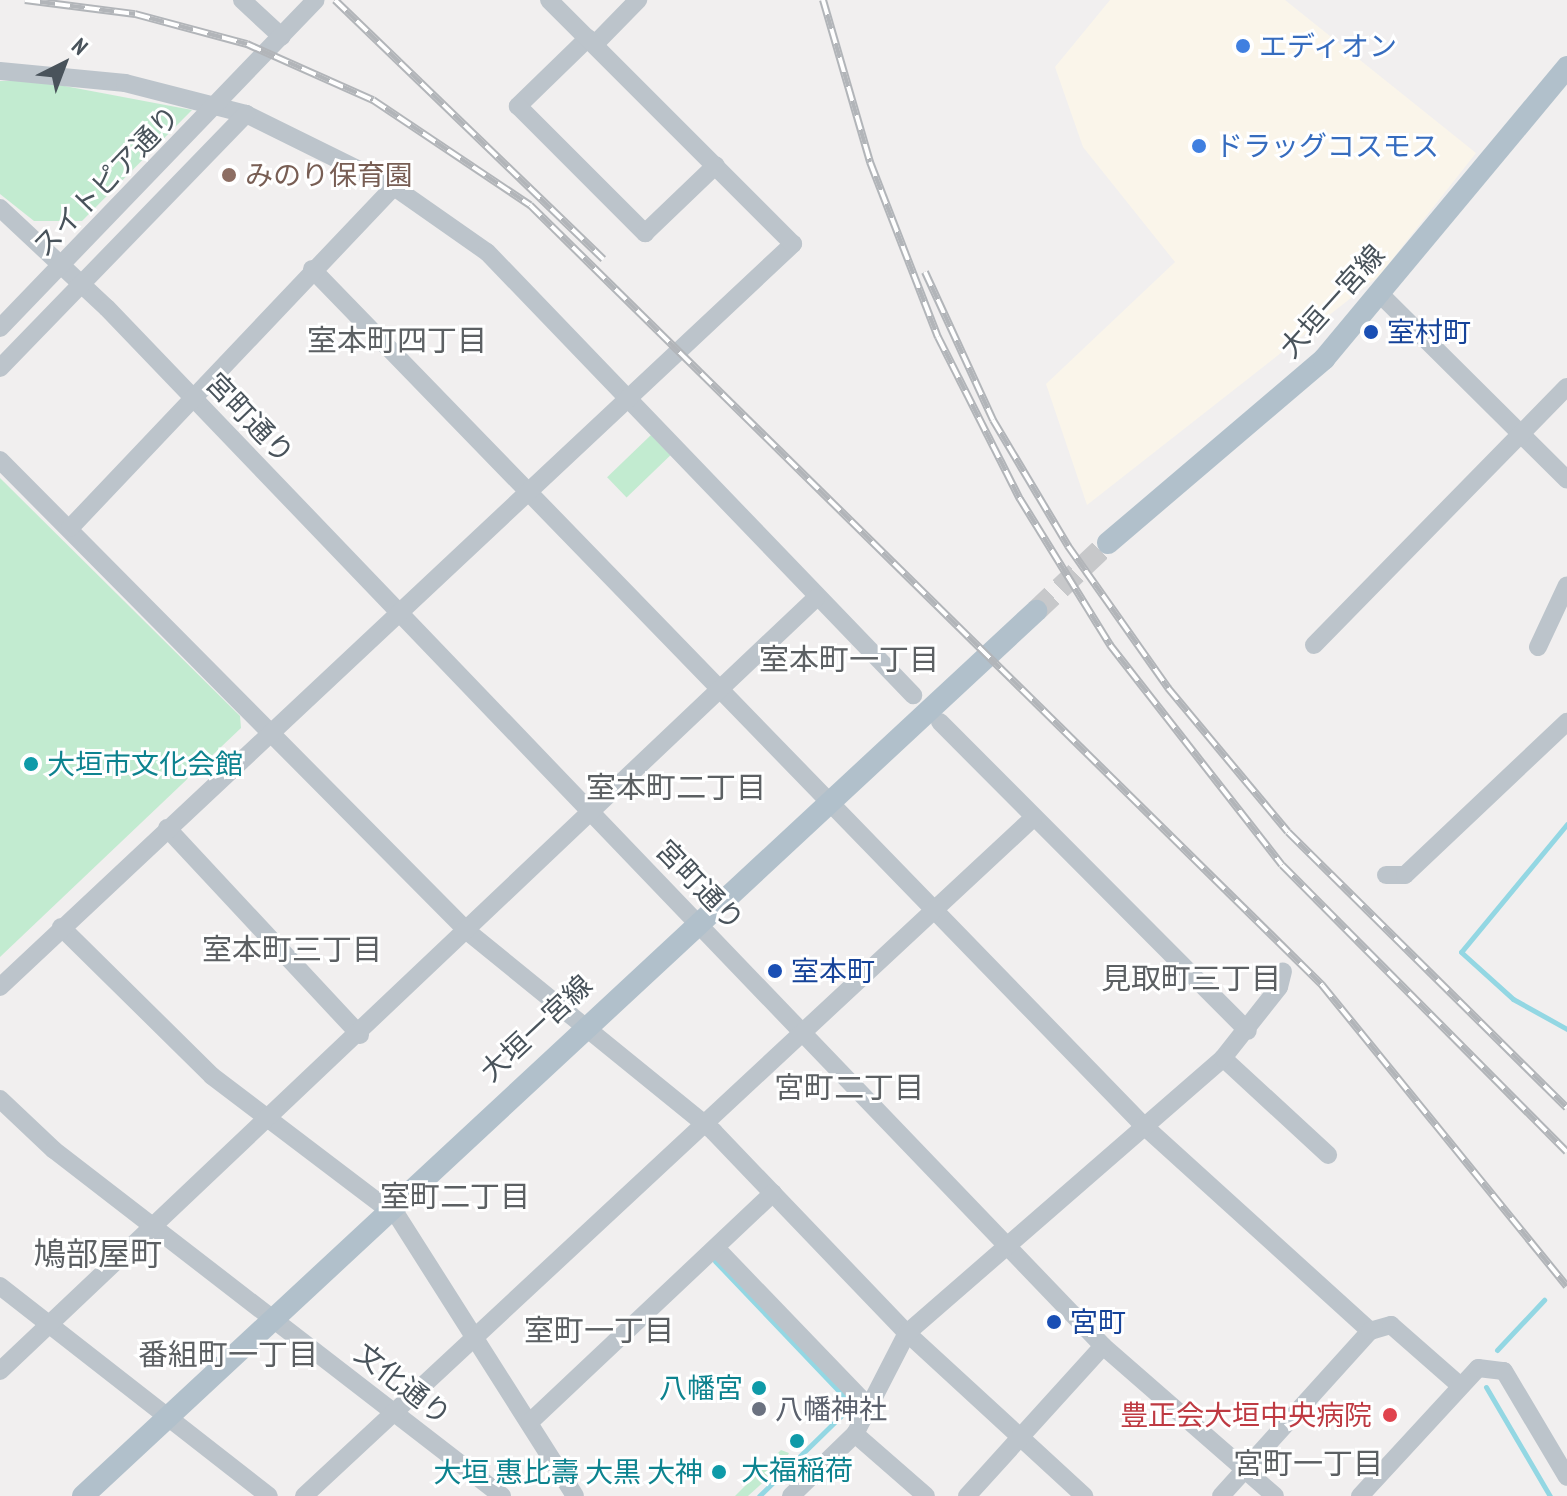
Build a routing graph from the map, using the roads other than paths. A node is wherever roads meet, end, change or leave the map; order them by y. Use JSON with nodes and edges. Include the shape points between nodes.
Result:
{"nodes":[{"id":1,"x":242,"y":0,"type":"edge"},
{"id":2,"x":316,"y":0,"type":"edge"},
{"id":3,"x":549,"y":0,"type":"edge"},
{"id":4,"x":638,"y":0,"type":"edge"},
{"id":5,"x":282,"y":37,"type":"junction"},
{"id":6,"x":592,"y":41,"type":"junction"},
{"id":7,"x":1567,"y":67,"type":"edge"},
{"id":8,"x":0,"y":71,"type":"edge"},
{"id":9,"x":217,"y":106,"type":"junction"},
{"id":10,"x":246,"y":114,"type":"junction"},
{"id":11,"x":716,"y":165,"type":"junction"},
{"id":12,"x":394,"y":187,"type":"junction"},
{"id":13,"x":0,"y":208,"type":"edge"},
{"id":14,"x":20,"y":224,"type":"junction"},
{"id":15,"x":0,"y":229,"type":"edge"},
{"id":16,"x":64,"y":265,"type":"junction"},
{"id":17,"x":312,"y":269,"type":"junction"},
{"id":18,"x":82,"y":283,"type":"junction"},
{"id":19,"x":1381,"y":295,"type":"junction"},
{"id":20,"x":0,"y":328,"type":"edge"},
{"id":21,"x":0,"y":368,"type":"edge"},
{"id":22,"x":1567,"y":387,"type":"edge"},
{"id":23,"x":192,"y":398,"type":"junction"},
{"id":24,"x":629,"y":399,"type":"junction"},
{"id":25,"x":1520,"y":433,"type":"junction"},
{"id":26,"x":0,"y":460,"type":"edge"},
{"id":27,"x":1567,"y":480,"type":"edge"},
{"id":28,"x":529,"y":490,"type":"junction"},
{"id":29,"x":70,"y":528,"type":"junction"},
{"id":30,"x":1108,"y":543,"type":"tunnel mouth"},
{"id":31,"x":1567,"y":585,"type":"edge"},
{"id":32,"x":816,"y":598,"type":"junction"},
{"id":33,"x":1036,"y":611,"type":"tunnel mouth"},
{"id":34,"x":400,"y":614,"type":"junction"},
{"id":35,"x":1314,"y":645,"type":"dead end"},
{"id":36,"x":1538,"y":647,"type":"dead end"},
{"id":37,"x":718,"y":692,"type":"junction"},
{"id":38,"x":913,"y":695,"type":"dead end"},
{"id":39,"x":940,"y":722,"type":"dead end"},
{"id":40,"x":1567,"y":722,"type":"edge"},
{"id":41,"x":274,"y":731,"type":"junction"},
{"id":42,"x":825,"y":800,"type":"junction"},
{"id":43,"x":590,"y":809,"type":"junction"},
{"id":44,"x":1033,"y":818,"type":"junction"},
{"id":45,"x":167,"y":828,"type":"junction"},
{"id":46,"x":1386,"y":875,"type":"dead end"},
{"id":47,"x":933,"y":909,"type":"junction"},
{"id":48,"x":696,"y":922,"type":"junction"},
{"id":49,"x":61,"y":927,"type":"junction"},
{"id":50,"x":467,"y":931,"type":"junction"},
{"id":51,"x":1283,"y":971,"type":"dead end"},
{"id":52,"x":0,"y":987,"type":"edge"},
{"id":53,"x":579,"y":1028,"type":"junction"},
{"id":54,"x":1248,"y":1031,"type":"junction"},
{"id":55,"x":803,"y":1032,"type":"junction"},
{"id":56,"x":360,"y":1035,"type":"junction"},
{"id":57,"x":1223,"y":1058,"type":"junction"},
{"id":58,"x":0,"y":1099,"type":"edge"},
{"id":59,"x":267,"y":1118,"type":"junction"},
{"id":60,"x":703,"y":1123,"type":"junction"},
{"id":61,"x":1143,"y":1125,"type":"junction"},
{"id":62,"x":1328,"y":1155,"type":"dead end"},
{"id":63,"x":773,"y":1193,"type":"junction"},
{"id":64,"x":387,"y":1210,"type":"junction"},
{"id":65,"x":150,"y":1226,"type":"junction"},
{"id":66,"x":1007,"y":1245,"type":"junction"},
{"id":67,"x":716,"y":1248,"type":"junction"},
{"id":68,"x":0,"y":1286,"type":"edge"},
{"id":69,"x":270,"y":1317,"type":"junction"},
{"id":70,"x":47,"y":1327,"type":"junction"},
{"id":71,"x":1370,"y":1331,"type":"junction"},
{"id":72,"x":907,"y":1333,"type":"junction"},
{"id":73,"x":476,"y":1337,"type":"junction"},
{"id":74,"x":1103,"y":1346,"type":"junction"},
{"id":75,"x":0,"y":1371,"type":"edge"},
{"id":76,"x":1457,"y":1383,"type":"junction"},
{"id":77,"x":869,"y":1407,"type":"junction"},
{"id":78,"x":395,"y":1413,"type":"junction"},
{"id":79,"x":164,"y":1420,"type":"junction"},
{"id":80,"x":530,"y":1422,"type":"junction"},
{"id":81,"x":855,"y":1434,"type":"junction"},
{"id":82,"x":1020,"y":1435,"type":"junction"},
{"id":83,"x":1244,"y":1469,"type":"junction"},
{"id":84,"x":1567,"y":1477,"type":"edge"},
{"id":85,"x":83,"y":1496,"type":"edge"},
{"id":86,"x":269,"y":1496,"type":"edge"},
{"id":87,"x":304,"y":1496,"type":"edge"},
{"id":88,"x":502,"y":1496,"type":"edge"},
{"id":89,"x":575,"y":1496,"type":"edge"},
{"id":90,"x":791,"y":1496,"type":"edge"},
{"id":91,"x":926,"y":1496,"type":"edge"},
{"id":92,"x":967,"y":1496,"type":"edge"},
{"id":93,"x":1084,"y":1496,"type":"edge"},
{"id":94,"x":1221,"y":1496,"type":"edge"},
{"id":95,"x":1275,"y":1496,"type":"edge"},
{"id":96,"x":1360,"y":1496,"type":"edge"}],
"edges":[{"from":1,"to":5,"type":"street"},
{"from":2,"to":5,"type":"street","name":"スイトピア通り"},
{"from":3,"to":6,"type":"street"},
{"from":4,"to":6,"type":"street"},
{"from":5,"to":9,"type":"street","name":"スイトピア通り"},
{"from":6,"to":11,"type":"street"},
{"from":6,"to":11,"type":"street","via":[[518,106],[645,233]]},
{"from":7,"to":19,"type":"main road","name":"大垣一宮線"},
{"from":8,"to":9,"type":"street","via":[[125,83]]},
{"from":9,"to":10,"type":"street"},
{"from":9,"to":16,"type":"street","name":"スイトピア通り"},
{"from":10,"to":12,"type":"street"},
{"from":10,"to":18,"type":"street"},
{"from":11,"to":24,"type":"street","via":[[793,244]]},
{"from":12,"to":17,"type":"street"},
{"from":12,"to":24,"type":"street","via":[[487,252]]},
{"from":13,"to":14,"type":"street","name":"宮町通り"},
{"from":14,"to":15,"type":"street"},
{"from":14,"to":16,"type":"street","name":"宮町通り"},
{"from":16,"to":18,"type":"street","name":"宮町通り"},
{"from":16,"to":20,"type":"street","name":"スイトピア通り"},
{"from":17,"to":23,"type":"street"},
{"from":17,"to":28,"type":"street"},
{"from":18,"to":21,"type":"street"},
{"from":18,"to":23,"type":"street","name":"宮町通り"},
{"from":19,"to":25,"type":"street"},
{"from":19,"to":30,"type":"main road","name":"大垣一宮線","via":[[1324,359]]},
{"from":22,"to":25,"type":"street"},
{"from":23,"to":29,"type":"street"},
{"from":23,"to":34,"type":"street","name":"宮町通り"},
{"from":24,"to":28,"type":"street"},
{"from":24,"to":32,"type":"street"},
{"from":25,"to":27,"type":"street"},
{"from":25,"to":35,"type":"street"},
{"from":26,"to":29,"type":"street"},
{"from":28,"to":34,"type":"street"},
{"from":28,"to":37,"type":"street"},
{"from":29,"to":41,"type":"street"},
{"from":31,"to":36,"type":"street"},
{"from":32,"to":37,"type":"street"},
{"from":32,"to":38,"type":"street"},
{"from":33,"to":42,"type":"main road","name":"大垣一宮線"},
{"from":34,"to":41,"type":"street"},
{"from":34,"to":43,"type":"street","name":"宮町通り"},
{"from":37,"to":42,"type":"street"},
{"from":37,"to":43,"type":"street"},
{"from":39,"to":44,"type":"street"},
{"from":40,"to":46,"type":"street","via":[[1405,875]]},
{"from":41,"to":45,"type":"street"},
{"from":41,"to":50,"type":"street"},
{"from":42,"to":47,"type":"street"},
{"from":42,"to":48,"type":"main road","name":"大垣一宮線"},
{"from":43,"to":48,"type":"street","name":"宮町通り"},
{"from":43,"to":50,"type":"street"},
{"from":44,"to":47,"type":"street"},
{"from":44,"to":54,"type":"street"},
{"from":45,"to":49,"type":"street"},
{"from":45,"to":56,"type":"street"},
{"from":47,"to":55,"type":"street"},
{"from":47,"to":61,"type":"street"},
{"from":48,"to":53,"type":"main road","name":"大垣一宮線"},
{"from":48,"to":55,"type":"street","name":"宮町通り"},
{"from":49,"to":52,"type":"street"},
{"from":49,"to":59,"type":"street","via":[[132,1002]]},
{"from":50,"to":53,"type":"street"},
{"from":50,"to":56,"type":"street"},
{"from":51,"to":54,"type":"street"},
{"from":53,"to":60,"type":"street"},
{"from":53,"to":64,"type":"main road","name":"大垣一宮線"},
{"from":54,"to":57,"type":"street"},
{"from":55,"to":60,"type":"street"},
{"from":55,"to":66,"type":"street","name":"宮町通り"},
{"from":56,"to":59,"type":"street"},
{"from":57,"to":61,"type":"street"},
{"from":57,"to":62,"type":"street"},
{"from":58,"to":65,"type":"street","name":"文化通り"},
{"from":59,"to":64,"type":"street"},
{"from":59,"to":65,"type":"street"},
{"from":60,"to":63,"type":"street"},
{"from":60,"to":73,"type":"street"},
{"from":61,"to":66,"type":"street"},
{"from":61,"to":71,"type":"street"},
{"from":63,"to":67,"type":"street"},
{"from":63,"to":72,"type":"street"},
{"from":64,"to":69,"type":"main road","name":"大垣一宮線"},
{"from":64,"to":73,"type":"street"},
{"from":65,"to":69,"type":"street","name":"文化通り"},
{"from":65,"to":70,"type":"street"},
{"from":66,"to":72,"type":"street"},
{"from":66,"to":74,"type":"street","name":"宮町通り"},
{"from":67,"to":77,"type":"street"},
{"from":67,"to":80,"type":"street"},
{"from":68,"to":70,"type":"street"},
{"from":69,"to":78,"type":"street","name":"文化通り"},
{"from":69,"to":79,"type":"main road","name":"大垣一宮線"},
{"from":70,"to":75,"type":"street"},
{"from":70,"to":79,"type":"street"},
{"from":71,"to":76,"type":"street","via":[[1391,1325]]},
{"from":71,"to":83,"type":"street"},
{"from":72,"to":77,"type":"street"},
{"from":72,"to":82,"type":"street"},
{"from":73,"to":78,"type":"street"},
{"from":73,"to":80,"type":"street"},
{"from":74,"to":82,"type":"street"},
{"from":74,"to":83,"type":"street","name":"宮町通り"},
{"from":76,"to":84,"type":"street","via":[[1478,1368],[1504,1371]]},
{"from":76,"to":96,"type":"street"},
{"from":77,"to":81,"type":"street"},
{"from":78,"to":87,"type":"street"},
{"from":78,"to":88,"type":"street","name":"文化通り"},
{"from":79,"to":85,"type":"main road","name":"大垣一宮線"},
{"from":79,"to":86,"type":"street"},
{"from":80,"to":89,"type":"street"},
{"from":81,"to":90,"type":"street"},
{"from":81,"to":91,"type":"street"},
{"from":82,"to":92,"type":"street"},
{"from":82,"to":93,"type":"street"},
{"from":83,"to":94,"type":"street"},
{"from":83,"to":95,"type":"street","name":"宮町通り"}]}
